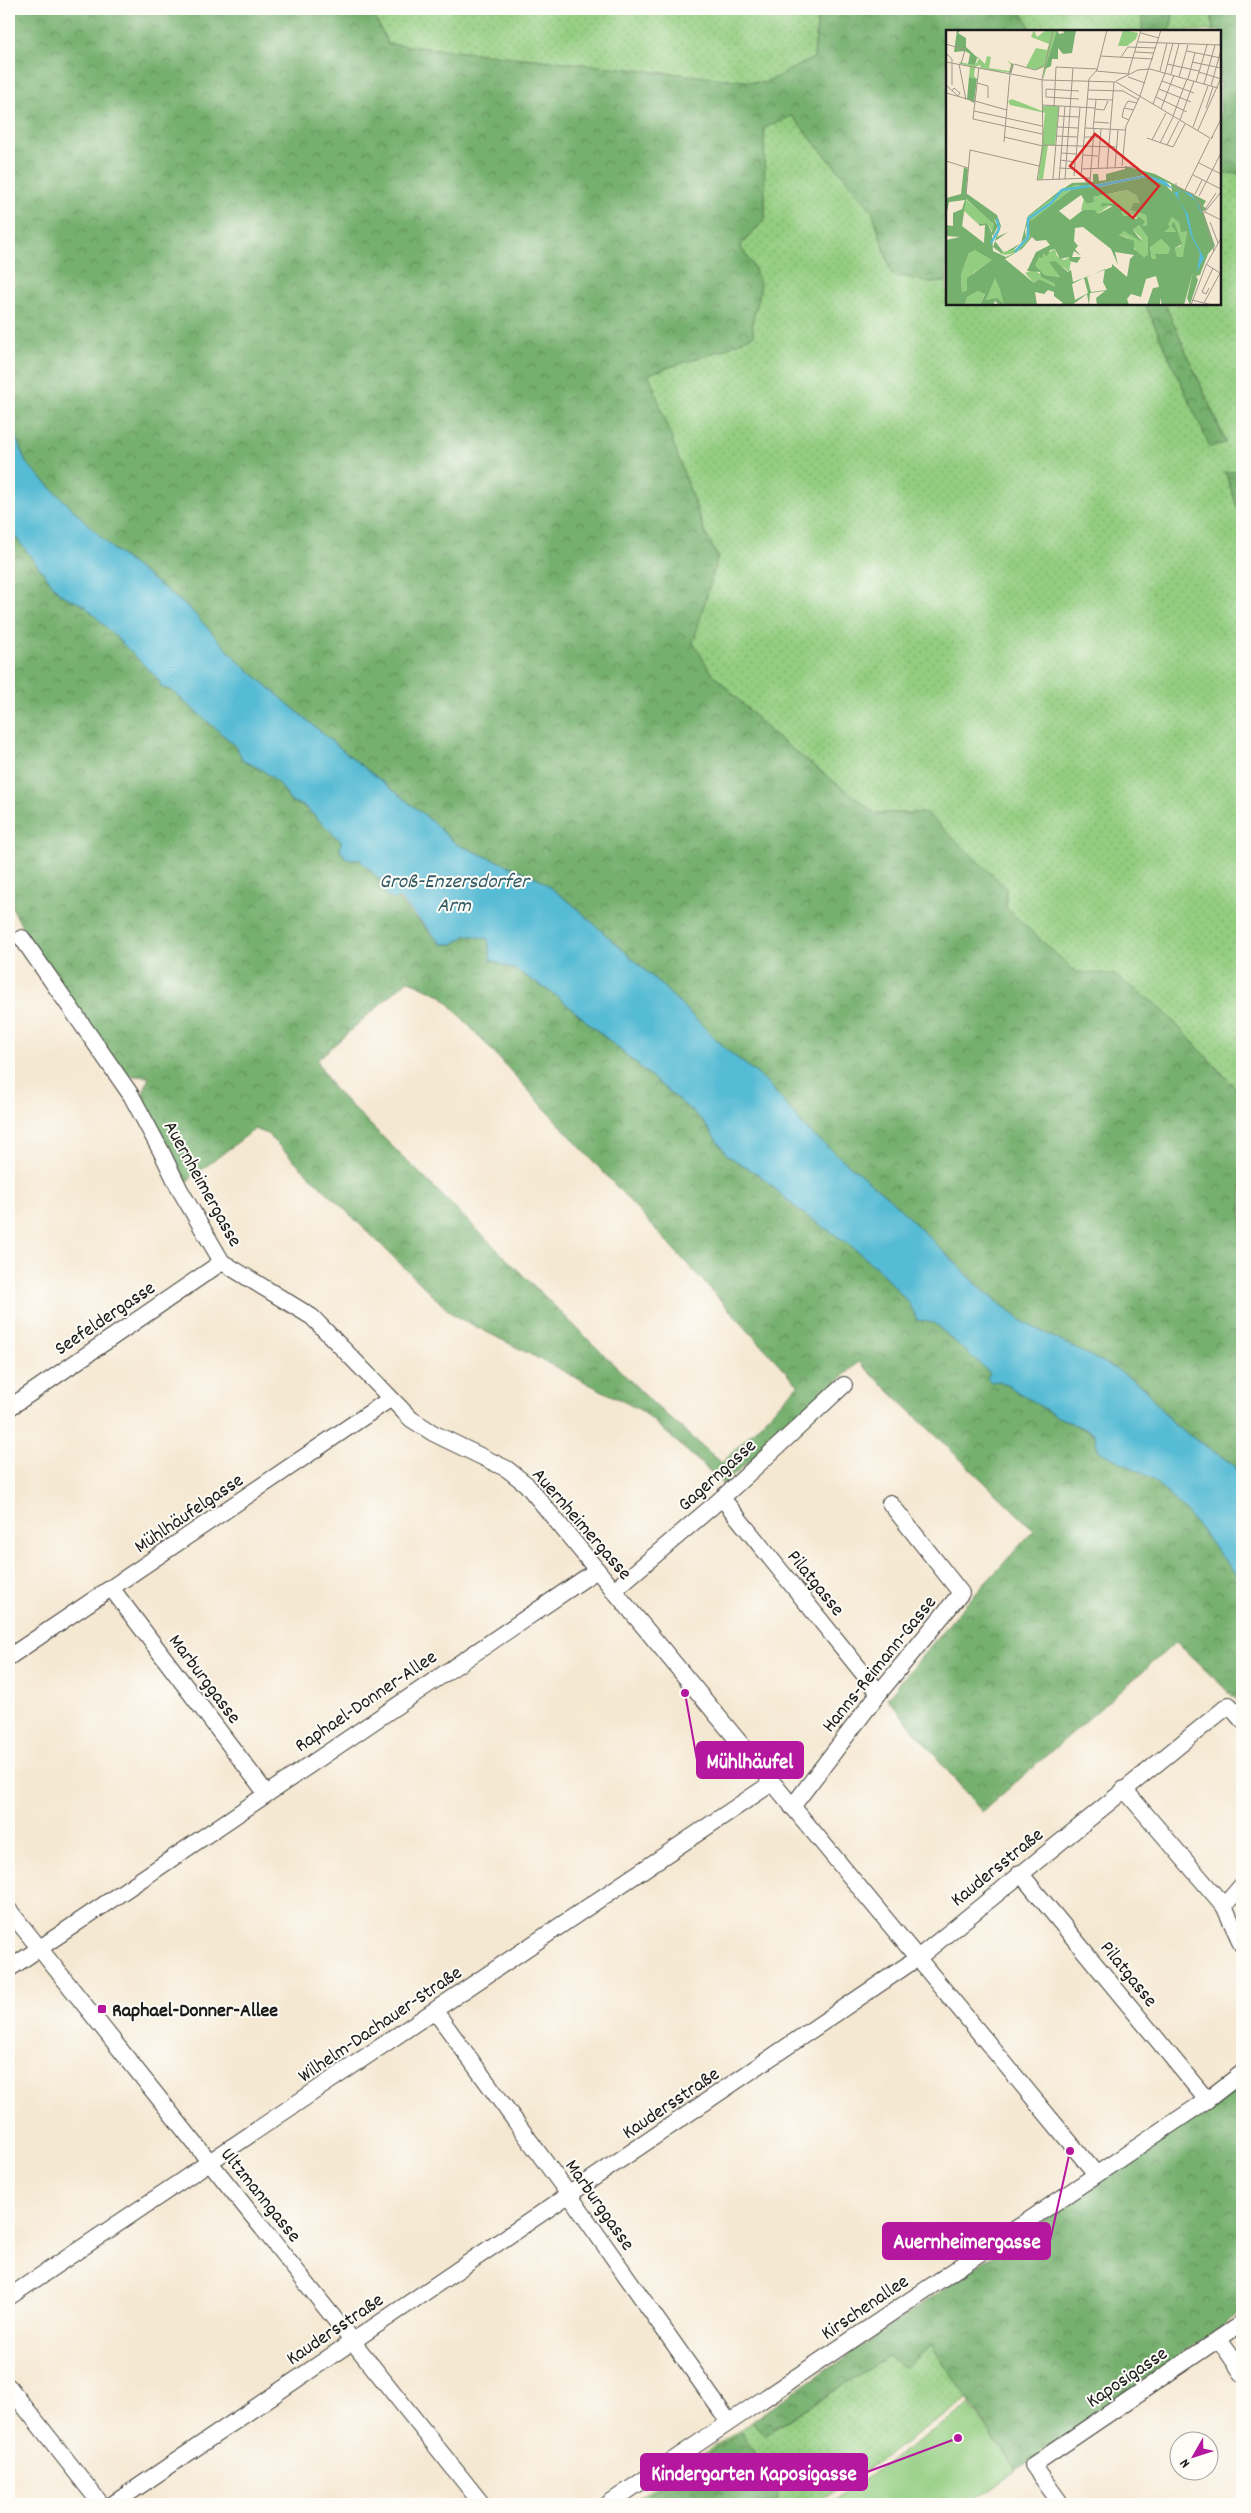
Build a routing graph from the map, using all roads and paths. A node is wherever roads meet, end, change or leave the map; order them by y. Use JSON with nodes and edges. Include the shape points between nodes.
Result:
{"nodes":[{"id":1,"x":22,"y":938,"type":"dead end"},
{"id":2,"x":222,"y":1262,"type":"junction"},
{"id":3,"x":844,"y":1386,"type":"dead end"},
{"id":4,"x":390,"y":1399,"type":"junction"},
{"id":5,"x":9,"y":1408,"type":"edge"},
{"id":6,"x":722,"y":1498,"type":"junction"},
{"id":7,"x":890,"y":1503,"type":"dead end"},
{"id":8,"x":597,"y":1570,"type":"junction"},
{"id":9,"x":112,"y":1589,"type":"junction"},
{"id":10,"x":614,"y":1591,"type":"junction"},
{"id":11,"x":9,"y":1657,"type":"edge"},
{"id":12,"x":879,"y":1693,"type":"junction"},
{"id":13,"x":1242,"y":1720,"type":"edge"},
{"id":14,"x":772,"y":1783,"type":"junction"},
{"id":15,"x":1124,"y":1789,"type":"junction"},
{"id":16,"x":266,"y":1793,"type":"junction"},
{"id":17,"x":792,"y":1807,"type":"junction"},
{"id":18,"x":1020,"y":1873,"type":"junction"},
{"id":19,"x":1242,"y":1885,"type":"edge"},
{"id":20,"x":1224,"y":1906,"type":"junction"},
{"id":21,"x":9,"y":1910,"type":"edge"},
{"id":22,"x":1242,"y":1944,"type":"edge"},
{"id":23,"x":39,"y":1948,"type":"junction"},
{"id":24,"x":919,"y":1957,"type":"junction"},
{"id":25,"x":9,"y":1968,"type":"edge"},
{"id":26,"x":435,"y":2011,"type":"junction"},
{"id":27,"x":1242,"y":2073,"type":"edge"},
{"id":28,"x":1207,"y":2100,"type":"junction"},
{"id":29,"x":208,"y":2162,"type":"junction"},
{"id":30,"x":1096,"y":2174,"type":"junction"},
{"id":31,"x":570,"y":2196,"type":"junction"},
{"id":32,"x":9,"y":2297,"type":"edge"},
{"id":33,"x":1242,"y":2323,"type":"edge"},
{"id":34,"x":1219,"y":2339,"type":"junction"},
{"id":35,"x":352,"y":2342,"type":"junction"},
{"id":36,"x":1242,"y":2373,"type":"edge"},
{"id":37,"x":9,"y":2387,"type":"edge"},
{"id":38,"x":729,"y":2422,"type":"junction"},
{"id":39,"x":101,"y":2504,"type":"edge"},
{"id":40,"x":113,"y":2504,"type":"edge"},
{"id":41,"x":482,"y":2504,"type":"edge"},
{"id":42,"x":608,"y":2504,"type":"edge"},
{"id":43,"x":1060,"y":2504,"type":"edge"}],
"edges":[{"from":1,"to":2,"type":"street","name":"Auernheimergasse","via":[[131,1095]]},
{"from":2,"to":4,"type":"street","name":"Auernheimergasse","via":[[312,1317]]},
{"from":2,"to":5,"type":"street","name":"Seefeldergasse"},
{"from":3,"to":6,"type":"street","name":"Gagerngasse"},
{"from":4,"to":8,"type":"street","name":"Auernheimergasse","via":[[426,1429],[507,1469],[526,1484]]},
{"from":4,"to":9,"type":"street","name":"Mühlhäufelgasse"},
{"from":6,"to":10,"type":"street","name":"Gagerngasse"},
{"from":6,"to":12,"type":"street","name":"Pilatgasse"},
{"from":7,"to":12,"type":"street","name":"Hanns-Reimann-Gasse","via":[[961,1593]]},
{"from":8,"to":10,"type":"street","name":"Auernheimergasse"},
{"from":8,"to":16,"type":"street","name":"Raphael-Donner-Allee"},
{"from":9,"to":11,"type":"street","name":"Mühlhäufelgasse"},
{"from":9,"to":16,"type":"street","name":"Marburggasse"},
{"from":10,"to":14,"type":"street","name":"Auernheimergasse"},
{"from":12,"to":17,"type":"street","name":"Hanns-Reimann-Gasse"},
{"from":13,"to":15,"type":"street","name":"Kaudersstraße","via":[[1229,1705]]},
{"from":14,"to":17,"type":"street","name":"Auernheimergasse"},
{"from":14,"to":26,"type":"street","name":"Wilhelm-Dachauer-Straße"},
{"from":15,"to":18,"type":"street","name":"Kaudersstraße"},
{"from":15,"to":20,"type":"street"},
{"from":16,"to":23,"type":"street","name":"Raphael-Donner-Allee"},
{"from":17,"to":24,"type":"street","name":"Auernheimergasse"},
{"from":18,"to":24,"type":"street","name":"Kaudersstraße"},
{"from":18,"to":28,"type":"street","name":"Pilatgasse"},
{"from":19,"to":20,"type":"street"},
{"from":20,"to":22,"type":"street"},
{"from":21,"to":23,"type":"street","name":"Ultzmanngasse"},
{"from":23,"to":25,"type":"street","name":"Raphael-Donner-Allee"},
{"from":23,"to":29,"type":"street","name":"Ultzmanngasse"},
{"from":24,"to":30,"type":"street","name":"Auernheimergasse"},
{"from":24,"to":31,"type":"street","name":"Kaudersstraße"},
{"from":26,"to":29,"type":"street","name":"Wilhelm-Dachauer-Straße"},
{"from":26,"to":31,"type":"street","name":"Marburggasse"},
{"from":27,"to":28,"type":"street","name":"Kirschenallee"},
{"from":28,"to":30,"type":"street","name":"Kirschenallee"},
{"from":29,"to":32,"type":"street","name":"Wilhelm-Dachauer-Straße"},
{"from":29,"to":35,"type":"street","name":"Ultzmanngasse"},
{"from":30,"to":38,"type":"street","name":"Kirschenallee"},
{"from":31,"to":35,"type":"street","name":"Kaudersstraße"},
{"from":31,"to":38,"type":"street","name":"Marburggasse"},
{"from":33,"to":34,"type":"street","name":"Kaposigasse"},
{"from":34,"to":36,"type":"street"},
{"from":34,"to":43,"type":"street","name":"Kaposigasse","via":[[1033,2465]]},
{"from":35,"to":40,"type":"street","name":"Kaudersstraße"},
{"from":35,"to":41,"type":"street","name":"Ultzmanngasse"},
{"from":37,"to":39,"type":"street"},
{"from":38,"to":42,"type":"street","name":"Kirschenallee"}]}
